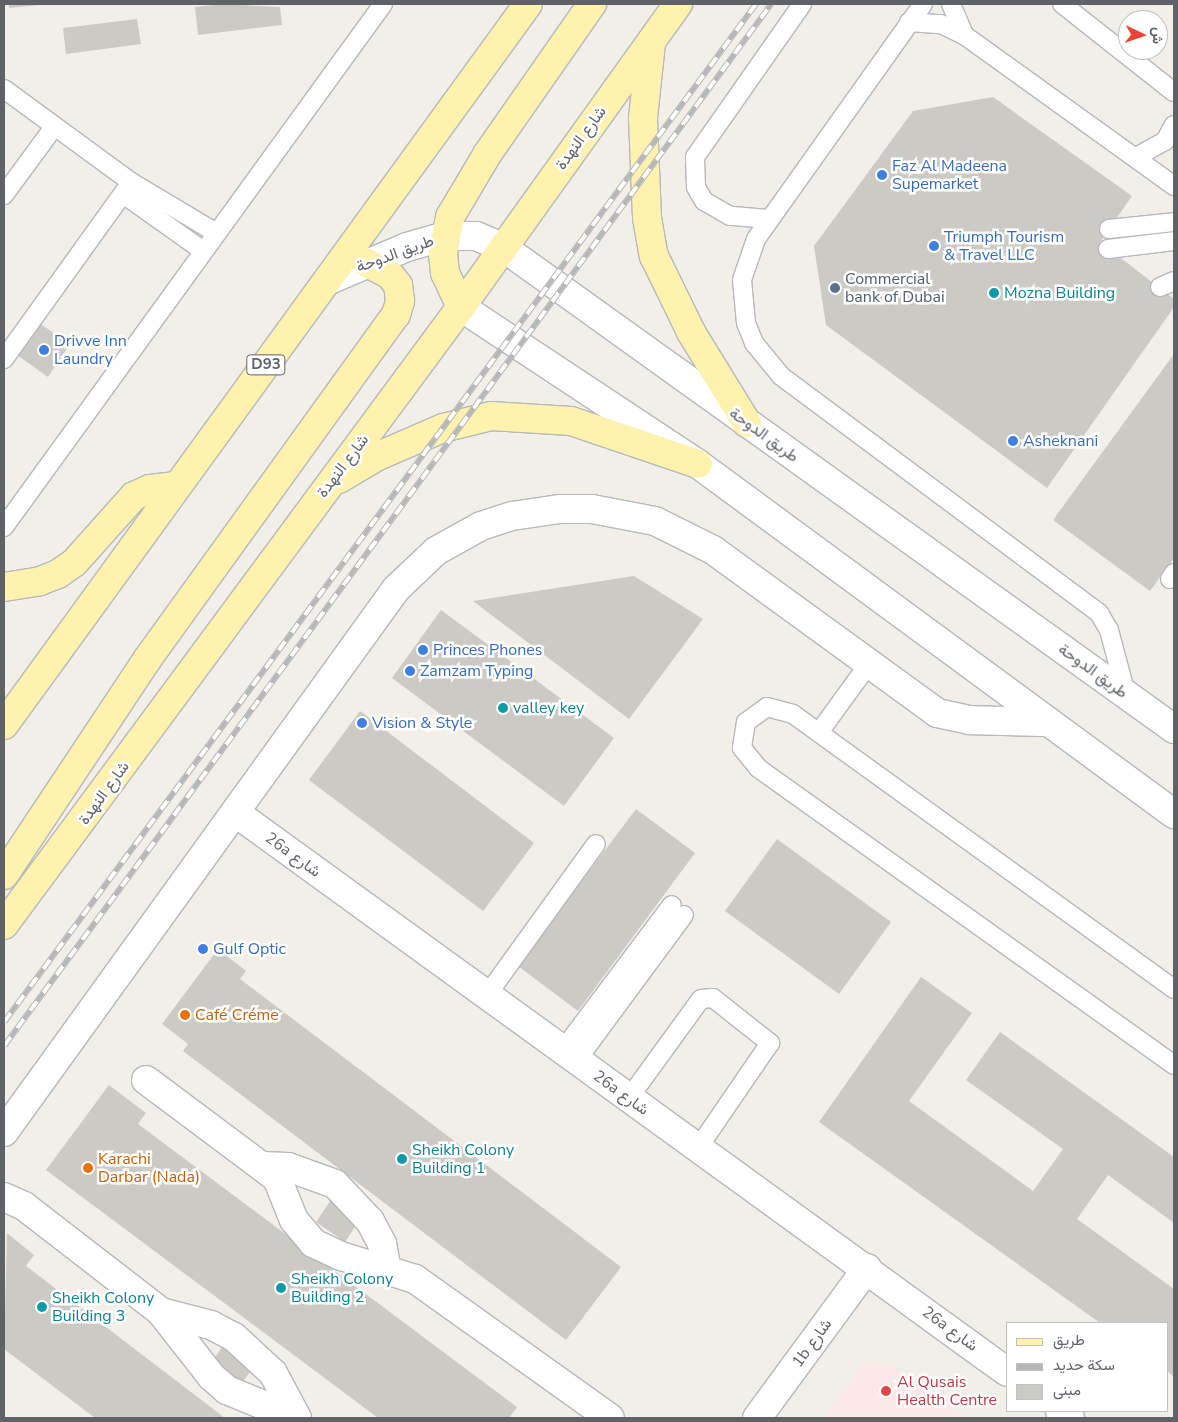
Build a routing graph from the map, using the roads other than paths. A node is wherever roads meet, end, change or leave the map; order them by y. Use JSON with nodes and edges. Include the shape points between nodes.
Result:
{"nodes":[{"id":1,"x":383,"y":4,"type":"edge"},
{"id":2,"x":528,"y":4,"type":"edge"},
{"id":3,"x":592,"y":4,"type":"edge"},
{"id":4,"x":678,"y":4,"type":"edge"},
{"id":5,"x":802,"y":4,"type":"edge"},
{"id":6,"x":923,"y":4,"type":"edge"},
{"id":7,"x":951,"y":4,"type":"edge"},
{"id":8,"x":1062,"y":4,"type":"edge"},
{"id":9,"x":909,"y":22,"type":"junction"},
{"id":10,"x":964,"y":35,"type":"junction"},
{"id":11,"x":651,"y":41,"type":"junction"},
{"id":12,"x":4,"y":89,"type":"edge"},
{"id":13,"x":1174,"y":92,"type":"edge"},
{"id":14,"x":1174,"y":125,"type":"edge"},
{"id":15,"x":54,"y":127,"type":"junction"},
{"id":16,"x":1136,"y":157,"type":"junction"},
{"id":17,"x":1174,"y":186,"type":"edge"},
{"id":18,"x":127,"y":188,"type":"junction"},
{"id":19,"x":4,"y":195,"type":"edge"},
{"id":20,"x":768,"y":219,"type":"junction"},
{"id":21,"x":1174,"y":222,"type":"edge"},
{"id":22,"x":1109,"y":230,"type":"dead end"},
{"id":23,"x":215,"y":232,"type":"junction"},
{"id":24,"x":445,"y":236,"type":"junction"},
{"id":25,"x":1174,"y":241,"type":"edge"},
{"id":26,"x":504,"y":248,"type":"junction"},
{"id":27,"x":1108,"y":249,"type":"dead end"},
{"id":28,"x":202,"y":250,"type":"junction"},
{"id":29,"x":367,"y":263,"type":"junction"},
{"id":30,"x":329,"y":280,"type":"junction"},
{"id":31,"x":461,"y":307,"type":"junction"},
{"id":32,"x":4,"y":359,"type":"edge"},
{"id":33,"x":747,"y":423,"type":"junction"},
{"id":34,"x":698,"y":464,"type":"junction"},
{"id":35,"x":176,"y":486,"type":"junction"},
{"id":36,"x":327,"y":487,"type":"junction"},
{"id":37,"x":4,"y":527,"type":"edge"},
{"id":38,"x":4,"y":587,"type":"edge"},
{"id":39,"x":868,"y":666,"type":"junction"},
{"id":40,"x":1126,"y":694,"type":"junction"},
{"id":41,"x":1048,"y":722,"type":"junction"},
{"id":42,"x":4,"y":726,"type":"edge"},
{"id":43,"x":1174,"y":728,"type":"edge"},
{"id":44,"x":820,"y":731,"type":"junction"},
{"id":45,"x":236,"y":813,"type":"junction"},
{"id":46,"x":1174,"y":814,"type":"edge"},
{"id":47,"x":591,"y":842,"type":"dead end"},
{"id":48,"x":4,"y":876,"type":"edge"},
{"id":49,"x":678,"y":910,"type":"dead end"},
{"id":50,"x":4,"y":925,"type":"edge"},
{"id":51,"x":1174,"y":989,"type":"edge"},
{"id":52,"x":482,"y":992,"type":"junction"},
{"id":53,"x":570,"y":1055,"type":"junction"},
{"id":54,"x":1174,"y":1065,"type":"edge"},
{"id":55,"x":146,"y":1080,"type":"dead end"},
{"id":56,"x":629,"y":1098,"type":"junction"},
{"id":57,"x":4,"y":1132,"type":"edge"},
{"id":58,"x":698,"y":1148,"type":"junction"},
{"id":59,"x":262,"y":1166,"type":"junction"},
{"id":60,"x":4,"y":1197,"type":"edge"},
{"id":61,"x":867,"y":1268,"type":"junction"},
{"id":62,"x":387,"y":1269,"type":"junction"},
{"id":63,"x":161,"y":1312,"type":"junction"},
{"id":64,"x":1006,"y":1371,"type":"edge"},
{"id":65,"x":296,"y":1418,"type":"edge"},
{"id":66,"x":610,"y":1418,"type":"edge"},
{"id":67,"x":757,"y":1418,"type":"edge"}],
"edges":[{"from":1,"to":23,"type":"lane"},
{"from":2,"to":30,"type":"main road","number":"D93"},
{"from":3,"to":24,"type":"main road","via":[[488,153],[450,217]]},
{"from":4,"to":11,"type":"main road","name":"شارع النهدة"},
{"from":5,"to":20,"type":"lane","via":[[695,156],[694,179],[704,201],[730,216]]},
{"from":6,"to":9,"type":"lane"},
{"from":7,"to":10,"type":"lane"},
{"from":8,"to":13,"type":"lane"},
{"from":9,"to":10,"type":"lane","via":[[940,24]]},
{"from":9,"to":20,"type":"lane"},
{"from":10,"to":16,"type":"lane"},
{"from":11,"to":26,"type":"main road","name":"شارع النهدة"},
{"from":11,"to":33,"type":"main road","via":[[643,118],[647,218],[654,256],[692,332]]},
{"from":12,"to":15,"type":"lane"},
{"from":14,"to":16,"type":"lane","via":[[1165,141]]},
{"from":15,"to":18,"type":"lane"},
{"from":15,"to":19,"type":"lane"},
{"from":16,"to":17,"type":"lane"},
{"from":18,"to":23,"type":"lane"},
{"from":18,"to":28,"type":"lane"},
{"from":18,"to":32,"type":"lane"},
{"from":20,"to":40,"type":"lane","via":[[747,259],[742,280],[746,323],[766,360],[780,376],[1092,606],[1109,630]]},
{"from":21,"to":22,"type":"lane"},
{"from":23,"to":28,"type":"lane"},
{"from":24,"to":26,"type":"street","name":"طريق الدوحة","via":[[476,236]]},
{"from":24,"to":29,"type":"street","name":"طريق الدوحة"},
{"from":24,"to":31,"type":"main road","via":[[445,273]]},
{"from":25,"to":27,"type":"lane"},
{"from":26,"to":31,"type":"main road","name":"شارع النهدة"},
{"from":26,"to":33,"type":"street","name":"طريق الدوحة"},
{"from":28,"to":37,"type":"lane"},
{"from":29,"to":30,"type":"street","name":"طريق الدوحة"},
{"from":29,"to":48,"type":"main road","via":[[390,275],[398,285],[400,301],[396,315],[146,661]]},
{"from":30,"to":35,"type":"main road","number":"D93"},
{"from":31,"to":34,"type":"street"},
{"from":31,"to":36,"type":"main road","name":"شارع النهدة"},
{"from":33,"to":40,"type":"street","name":"طريق الدوحة"},
{"from":34,"to":36,"type":"main road","via":[[572,421],[491,416],[443,428],[376,457]]},
{"from":34,"to":41,"type":"street"},
{"from":35,"to":38,"type":"main road","via":[[150,489],[134,496],[74,563],[58,574],[40,581]]},
{"from":35,"to":42,"type":"main road","number":"D93"},
{"from":36,"to":50,"type":"main road","name":"شارع النهدة"},
{"from":39,"to":41,"type":"street","via":[[923,705],[953,718]]},
{"from":39,"to":44,"type":"lane"},
{"from":39,"to":45,"type":"street","via":[[714,550],[656,521],[592,509],[512,516],[460,537],[414,569],[396,589]]},
{"from":40,"to":43,"type":"street","name":"طريق الدوحة"},
{"from":41,"to":46,"type":"street"},
{"from":44,"to":51,"type":"lane"},
{"from":44,"to":54,"type":"lane","via":[[781,708],[767,707],[746,722],[742,748],[758,768]]},
{"from":45,"to":52,"type":"street","name":"26a شارع"},
{"from":45,"to":57,"type":"street"},
{"from":47,"to":52,"type":"lane"},
{"from":49,"to":53,"type":"lane"},
{"from":52,"to":53,"type":"street","name":"26a شارع"},
{"from":53,"to":56,"type":"street","name":"26a شارع"},
{"from":55,"to":59,"type":"street"},
{"from":56,"to":58,"type":"street","name":"26a شارع"},
{"from":56,"to":58,"type":"lane","via":[[701,999],[713,998],[770,1043]]},
{"from":58,"to":61,"type":"street","name":"26a شارع"},
{"from":59,"to":62,"type":"street","via":[[283,1186],[294,1220],[313,1243],[341,1256]]},
{"from":59,"to":62,"type":"street","via":[[288,1167],[335,1184],[370,1221],[382,1244]]},
{"from":60,"to":63,"type":"street","via":[[24,1206]]},
{"from":61,"to":64,"type":"street","name":"26a شارع"},
{"from":61,"to":67,"type":"street","name":"1b شارع"},
{"from":62,"to":66,"type":"street","via":[[427,1286]]},
{"from":63,"to":65,"type":"street","via":[[212,1377],[227,1390]]},
{"from":63,"to":65,"type":"street","via":[[211,1325],[234,1337],[272,1373]]}]}
